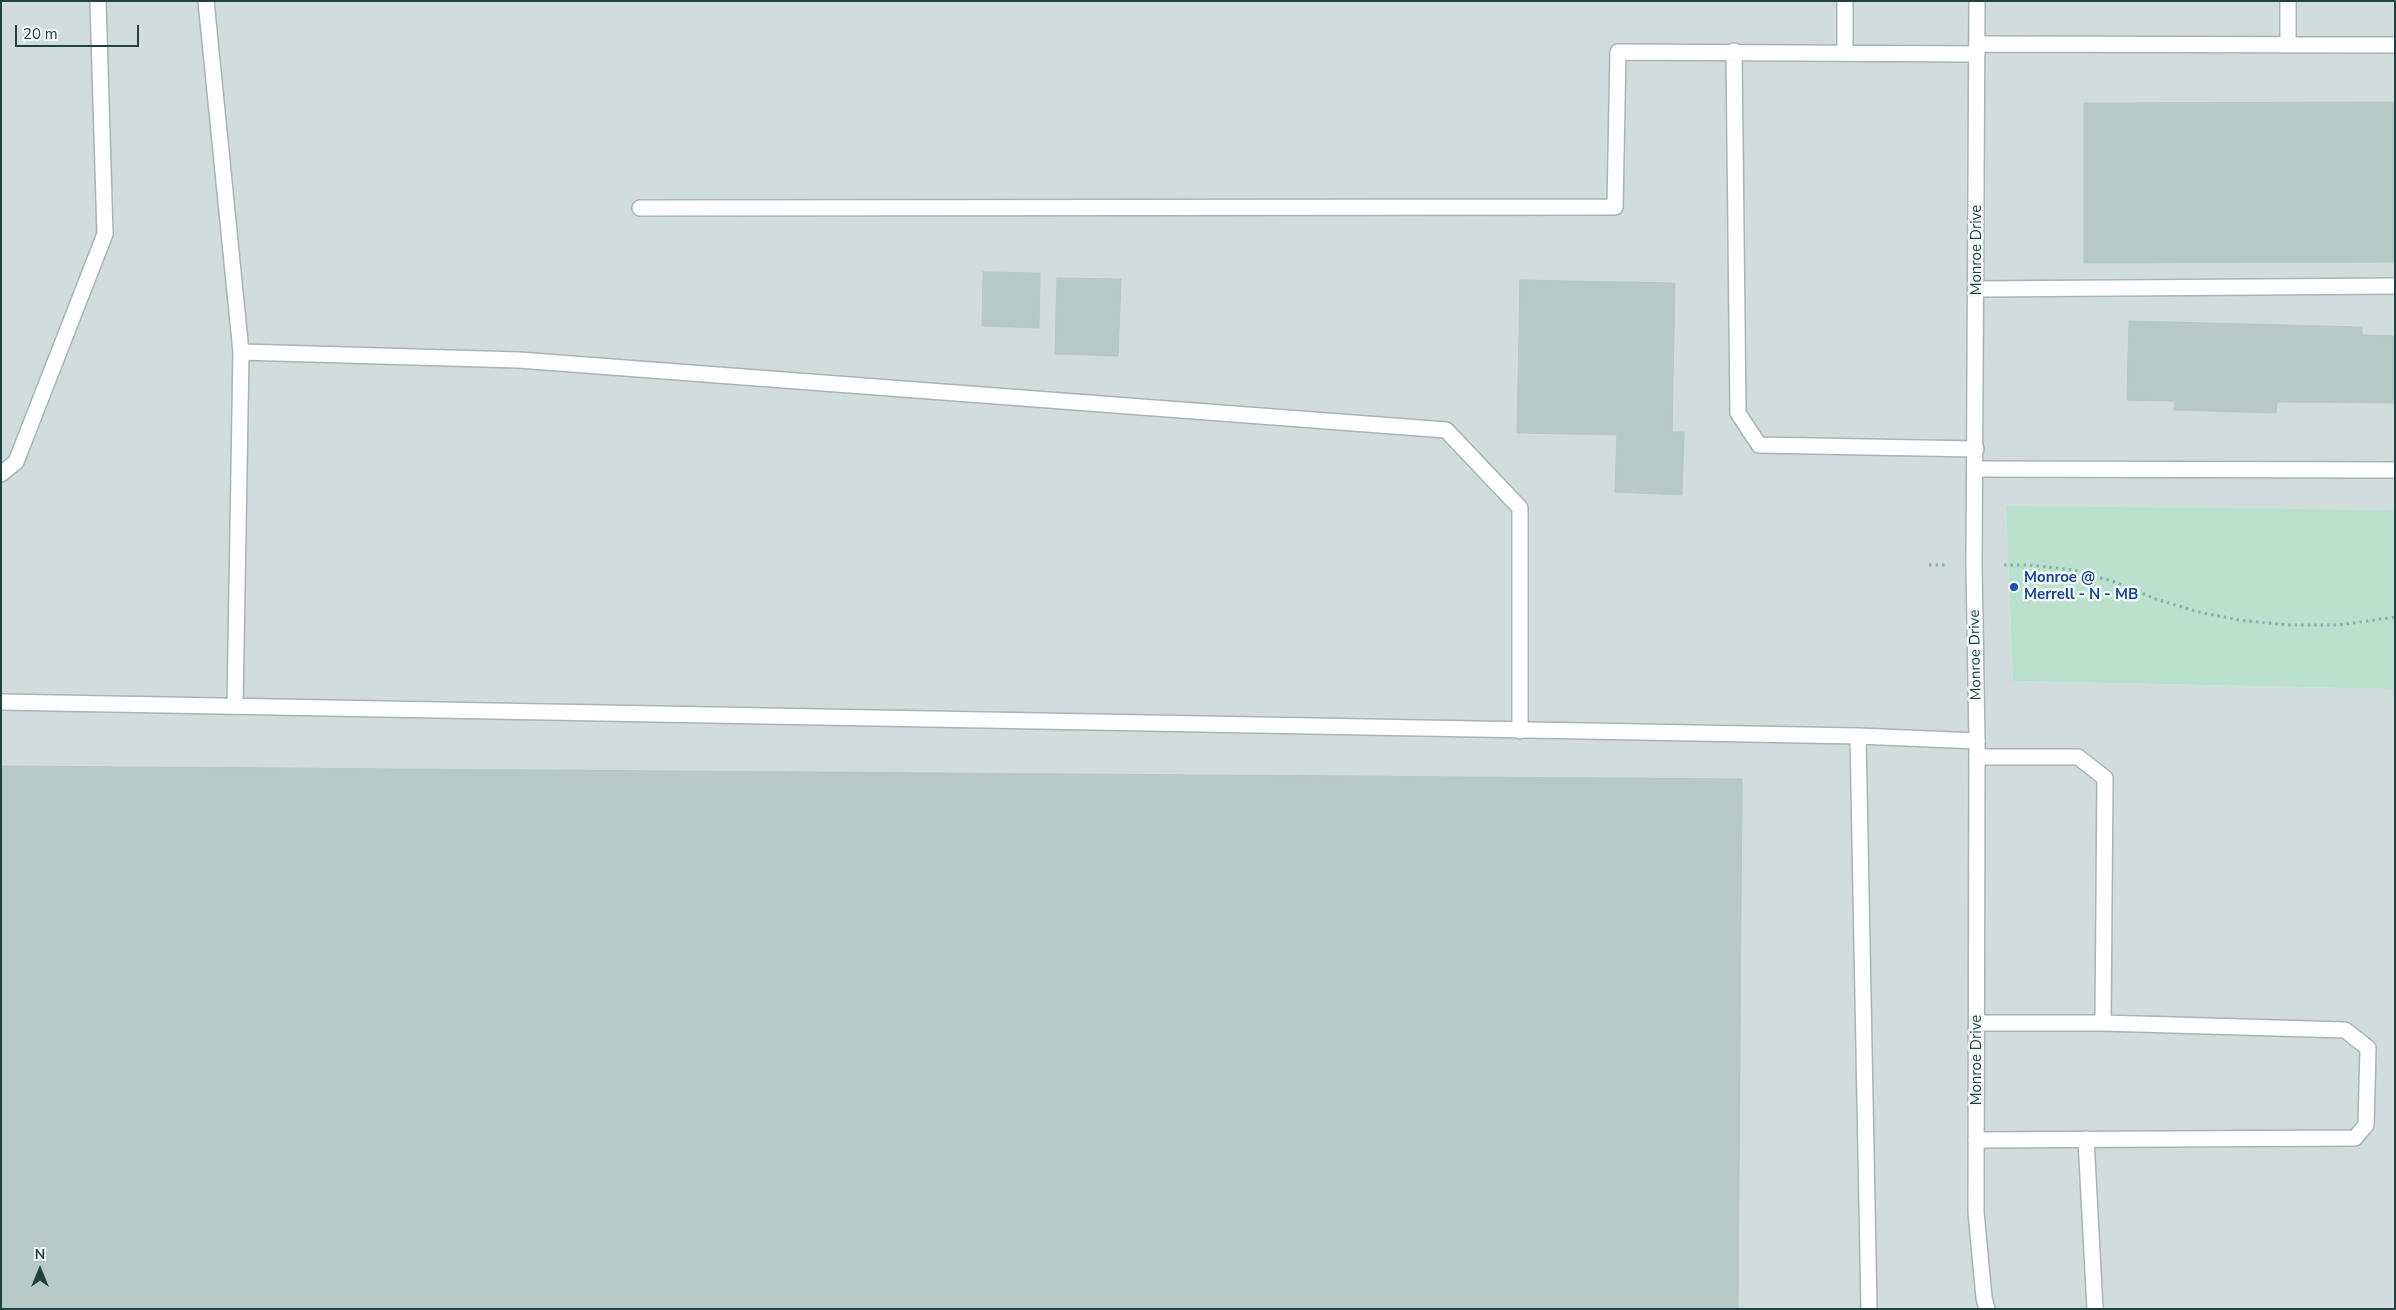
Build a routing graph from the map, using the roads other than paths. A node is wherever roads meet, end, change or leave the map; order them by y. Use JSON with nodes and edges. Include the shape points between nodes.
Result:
{"nodes":[{"id":1,"x":98,"y":1,"type":"edge"},
{"id":2,"x":206,"y":1,"type":"edge"},
{"id":3,"x":1845,"y":1,"type":"edge"},
{"id":4,"x":1977,"y":1,"type":"edge"},
{"id":5,"x":2288,"y":1,"type":"edge"},
{"id":6,"x":2288,"y":45,"type":"junction"},
{"id":7,"x":2395,"y":45,"type":"edge"},
{"id":8,"x":1977,"y":49,"type":"junction"},
{"id":9,"x":1734,"y":51,"type":"junction"},
{"id":10,"x":1844,"y":52,"type":"junction"},
{"id":11,"x":640,"y":208,"type":"dead end"},
{"id":12,"x":2395,"y":286,"type":"edge"},
{"id":13,"x":1977,"y":289,"type":"junction"},
{"id":14,"x":241,"y":352,"type":"junction"},
{"id":15,"x":1976,"y":449,"type":"junction"},
{"id":16,"x":1976,"y":469,"type":"junction"},
{"id":17,"x":2395,"y":470,"type":"edge"},
{"id":18,"x":1,"y":474,"type":"edge"},
{"id":19,"x":1,"y":702,"type":"edge"},
{"id":20,"x":235,"y":706,"type":"junction"},
{"id":21,"x":1520,"y":731,"type":"junction"},
{"id":22,"x":1858,"y":736,"type":"junction"},
{"id":23,"x":1977,"y":741,"type":"junction"},
{"id":24,"x":1977,"y":757,"type":"junction"},
{"id":25,"x":1977,"y":1023,"type":"junction"},
{"id":26,"x":2103,"y":1023,"type":"junction"},
{"id":27,"x":2086,"y":1139,"type":"junction"},
{"id":28,"x":1976,"y":1140,"type":"junction"},
{"id":29,"x":1869,"y":1309,"type":"edge"},
{"id":30,"x":1987,"y":1309,"type":"edge"},
{"id":31,"x":2095,"y":1309,"type":"edge"}],
"edges":[{"from":1,"to":18,"type":"street","via":[[105,234],[16,462]]},
{"from":2,"to":14,"type":"street"},
{"from":3,"to":10,"type":"street"},
{"from":4,"to":8,"type":"street","name":"Monroe Drive"},
{"from":5,"to":6,"type":"street"},
{"from":6,"to":7,"type":"street"},
{"from":6,"to":8,"type":"street"},
{"from":8,"to":10,"type":"street"},
{"from":8,"to":13,"type":"street","name":"Monroe Drive"},
{"from":9,"to":10,"type":"street"},
{"from":9,"to":11,"type":"street","via":[[1618,52],[1615,206]]},
{"from":9,"to":15,"type":"street","via":[[1738,413],[1758,445]]},
{"from":12,"to":13,"type":"street"},
{"from":13,"to":15,"type":"street","name":"Monroe Drive"},
{"from":14,"to":20,"type":"street"},
{"from":14,"to":21,"type":"street","via":[[519,360],[1446,430],[1520,508]]},
{"from":15,"to":16,"type":"street","name":"Monroe Drive"},
{"from":16,"to":17,"type":"street"},
{"from":16,"to":23,"type":"street","name":"Monroe Drive"},
{"from":19,"to":20,"type":"street"},
{"from":20,"to":21,"type":"street"},
{"from":21,"to":22,"type":"street"},
{"from":22,"to":23,"type":"street"},
{"from":22,"to":29,"type":"street"},
{"from":23,"to":24,"type":"street","name":"Monroe Drive"},
{"from":24,"to":25,"type":"street","name":"Monroe Drive"},
{"from":24,"to":26,"type":"street","via":[[2078,757],[2106,778]]},
{"from":25,"to":26,"type":"street"},
{"from":25,"to":28,"type":"street","name":"Monroe Drive"},
{"from":26,"to":27,"type":"street","via":[[2345,1030],[2368,1048],[2366,1125],[2355,1138]]},
{"from":27,"to":28,"type":"street"},
{"from":27,"to":31,"type":"street"},
{"from":28,"to":30,"type":"street","name":"Monroe Drive","via":[[1976,1212]]}]}
